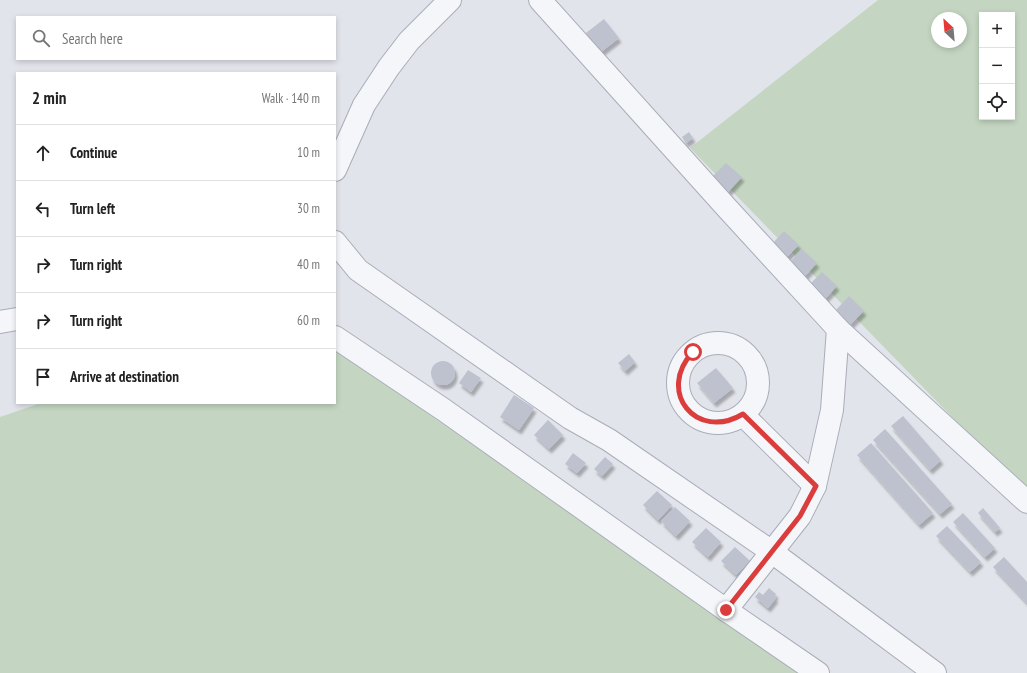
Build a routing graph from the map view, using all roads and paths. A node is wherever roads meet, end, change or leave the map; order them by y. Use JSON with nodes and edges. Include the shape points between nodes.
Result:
{"nodes":[{"id":1,"x":450,"y":0,"type":"edge"},
{"id":2,"x":540,"y":0,"type":"edge"},
{"id":3,"x":336,"y":168,"type":"edge"},
{"id":4,"x":336,"y":243,"type":"edge"},
{"id":5,"x":16,"y":319,"type":"edge"},
{"id":6,"x":0,"y":322,"type":"edge"},
{"id":7,"x":838,"y":329,"type":"junction"},
{"id":8,"x":336,"y":338,"type":"edge"},
{"id":9,"x":743,"y":414,"type":"dead end"},
{"id":10,"x":816,"y":486,"type":"junction"},
{"id":11,"x":1027,"y":502,"type":"edge"},
{"id":12,"x":772,"y":552,"type":"junction"},
{"id":13,"x":726,"y":610,"type":"junction"},
{"id":14,"x":818,"y":673,"type":"edge"},
{"id":15,"x":935,"y":673,"type":"edge"}],
"edges":[{"from":1,"to":3,"type":"street","via":[[409,41],[389,66],[364,105]]},
{"from":2,"to":7,"type":"street"},
{"from":4,"to":12,"type":"street","via":[[358,270],[570,418],[609,440]]},
{"from":5,"to":6,"type":"street"},
{"from":7,"to":10,"type":"street","via":[[832,410]]},
{"from":7,"to":11,"type":"street"},
{"from":8,"to":13,"type":"street","via":[[444,410]]},
{"from":9,"to":10,"type":"street"},
{"from":10,"to":12,"type":"street","via":[[800,516]]},
{"from":12,"to":13,"type":"street"},
{"from":12,"to":15,"type":"street"},
{"from":13,"to":14,"type":"street"}]}
